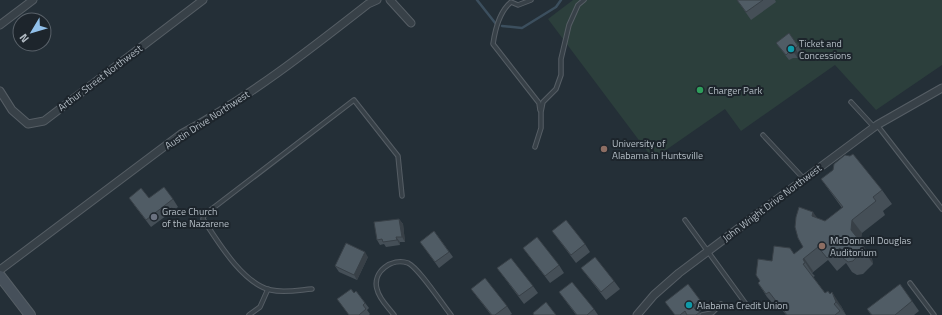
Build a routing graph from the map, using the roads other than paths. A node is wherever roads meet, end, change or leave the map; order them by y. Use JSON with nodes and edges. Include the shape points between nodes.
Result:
{"nodes":[{"id":1,"x":33,"y":0,"type":"edge"},
{"id":2,"x":203,"y":0,"type":"edge"},
{"id":3,"x":377,"y":0,"type":"edge"},
{"id":4,"x":390,"y":0,"type":"edge"},
{"id":5,"x":531,"y":0,"type":"edge"},
{"id":6,"x":584,"y":0,"type":"edge"},
{"id":7,"x":411,"y":23,"type":"dead end"},
{"id":8,"x":0,"y":25,"type":"edge"},
{"id":9,"x":942,"y":88,"type":"edge"},
{"id":10,"x":0,"y":92,"type":"edge"},
{"id":11,"x":851,"y":102,"type":"dead end"},
{"id":12,"x":541,"y":112,"type":"junction"},
{"id":13,"x":876,"y":126,"type":"junction"},
{"id":14,"x":763,"y":135,"type":"dead end"},
{"id":15,"x":535,"y":147,"type":"dead end"},
{"id":16,"x":804,"y":179,"type":"junction"},
{"id":17,"x":402,"y":196,"type":"dead end"},
{"id":18,"x":942,"y":209,"type":"edge"},
{"id":19,"x":685,"y":220,"type":"dead end"},
{"id":20,"x":708,"y":251,"type":"junction"},
{"id":21,"x":0,"y":270,"type":"edge"},
{"id":22,"x":0,"y":276,"type":"edge"},
{"id":23,"x":910,"y":284,"type":"dead end"},
{"id":24,"x":268,"y":289,"type":"junction"},
{"id":25,"x":312,"y":289,"type":"dead end"},
{"id":26,"x":721,"y":304,"type":"dead end"},
{"id":27,"x":746,"y":304,"type":"dead end"},
{"id":28,"x":30,"y":315,"type":"edge"},
{"id":29,"x":248,"y":315,"type":"edge"},
{"id":30,"x":394,"y":315,"type":"edge"},
{"id":31,"x":451,"y":315,"type":"edge"},
{"id":32,"x":637,"y":315,"type":"edge"},
{"id":33,"x":702,"y":315,"type":"edge"},
{"id":34,"x":934,"y":315,"type":"edge"}],
"edges":[{"from":1,"to":8,"type":"street"},
{"from":2,"to":10,"type":"street","name":"Arthur Street Northwest","via":[[44,121],[28,124],[12,110]]},
{"from":3,"to":21,"type":"street","name":"Austin Drive Northwest","via":[[368,4],[250,92],[181,134]]},
{"from":4,"to":7,"type":"street"},
{"from":5,"to":12,"type":"lane","via":[[518,5],[511,2],[504,7],[493,44],[539,103]]},
{"from":6,"to":12,"type":"lane","via":[[578,5],[568,25],[559,83],[544,102]]},
{"from":9,"to":13,"type":"street","name":"John Wright Drive Northwest"},
{"from":11,"to":13,"type":"lane"},
{"from":12,"to":15,"type":"lane","via":[[541,128]]},
{"from":13,"to":16,"type":"street","name":"John Wright Drive Northwest"},
{"from":13,"to":18,"type":"lane"},
{"from":14,"to":16,"type":"lane"},
{"from":16,"to":20,"type":"street","name":"John Wright Drive Northwest"},
{"from":17,"to":24,"type":"lane","via":[[398,156],[354,100],[204,215],[203,219],[218,243],[244,274]]},
{"from":19,"to":20,"type":"lane"},
{"from":20,"to":27,"type":"lane"},
{"from":20,"to":32,"type":"street","name":"John Wright Drive Northwest","via":[[679,273]]},
{"from":22,"to":28,"type":"main road"},
{"from":23,"to":34,"type":"lane"},
{"from":24,"to":25,"type":"lane"},
{"from":24,"to":29,"type":"lane","via":[[260,306]]},
{"from":26,"to":33,"type":"lane","via":[[712,313]]},
{"from":30,"to":31,"type":"lane","via":[[376,288],[383,268],[390,263],[398,262],[408,263],[416,269]]}]}
